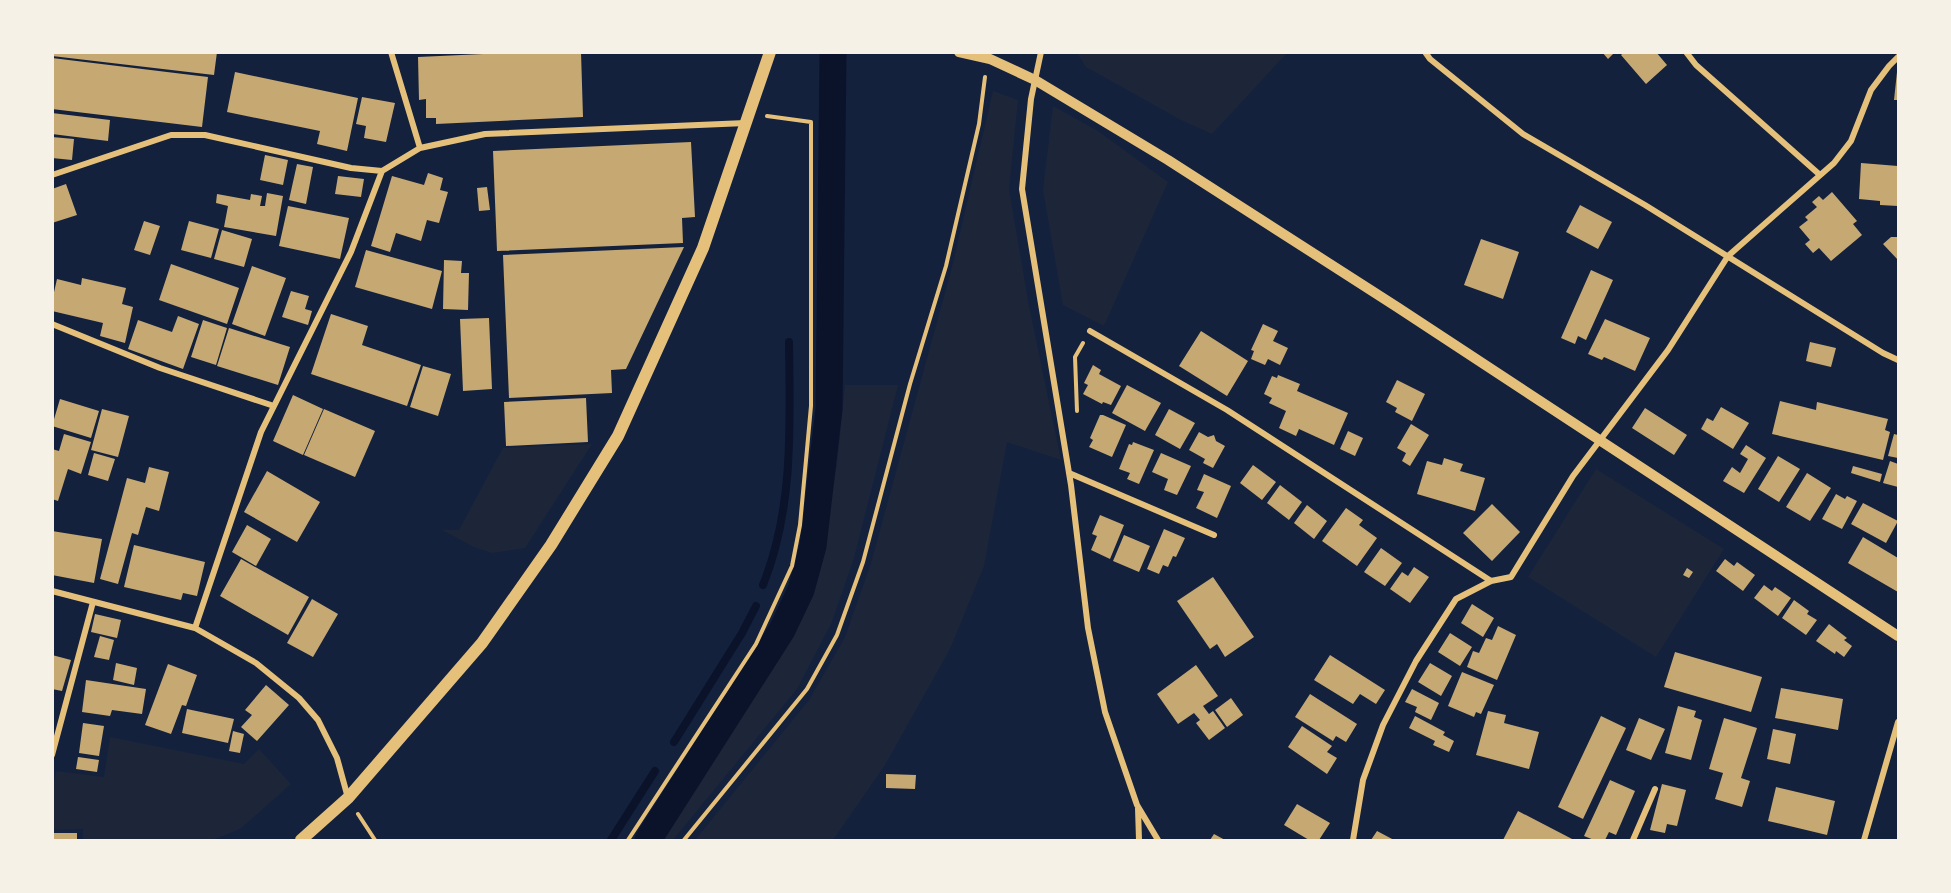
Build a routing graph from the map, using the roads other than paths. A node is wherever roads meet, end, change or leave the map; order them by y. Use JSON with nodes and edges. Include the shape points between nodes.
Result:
{"nodes":[{"id":1,"x":391,"y":52,"type":"edge"},
{"id":2,"x":770,"y":52,"type":"edge"},
{"id":3,"x":959,"y":52,"type":"edge"},
{"id":4,"x":1041,"y":52,"type":"edge"},
{"id":5,"x":1425,"y":52,"type":"edge"},
{"id":6,"x":1686,"y":52,"type":"edge"},
{"id":7,"x":1899,"y":57,"type":"edge"},
{"id":8,"x":1035,"y":80,"type":"junction"},
{"id":9,"x":747,"y":123,"type":"junction"},
{"id":10,"x":420,"y":148,"type":"junction"},
{"id":11,"x":382,"y":171,"type":"junction"},
{"id":12,"x":52,"y":175,"type":"edge"},
{"id":13,"x":1820,"y":175,"type":"junction"},
{"id":14,"x":1728,"y":256,"type":"junction"},
{"id":15,"x":52,"y":324,"type":"edge"},
{"id":16,"x":1090,"y":331,"type":"road end"},
{"id":17,"x":1899,"y":360,"type":"edge"},
{"id":18,"x":274,"y":406,"type":"junction"},
{"id":19,"x":1600,"y":440,"type":"junction"},
{"id":20,"x":1069,"y":473,"type":"junction"},
{"id":21,"x":1214,"y":535,"type":"dead end"},
{"id":22,"x":1491,"y":581,"type":"junction"},
{"id":23,"x":52,"y":591,"type":"edge"},
{"id":24,"x":93,"y":602,"type":"junction"},
{"id":25,"x":195,"y":628,"type":"junction"},
{"id":26,"x":1899,"y":636,"type":"edge"},
{"id":27,"x":1899,"y":722,"type":"edge"},
{"id":28,"x":52,"y":755,"type":"edge"},
{"id":29,"x":1655,"y":789,"type":"dead end"},
{"id":30,"x":348,"y":798,"type":"junction"},
{"id":31,"x":1137,"y":806,"type":"junction"},
{"id":32,"x":301,"y":840,"type":"edge"},
{"id":33,"x":1139,"y":840,"type":"edge"},
{"id":34,"x":1158,"y":840,"type":"edge"},
{"id":35,"x":1353,"y":840,"type":"edge"},
{"id":36,"x":1633,"y":840,"type":"edge"},
{"id":37,"x":1864,"y":840,"type":"edge"}],
"edges":[{"from":1,"to":10,"type":"street"},
{"from":2,"to":9,"type":"main road"},
{"from":3,"to":8,"type":"street","via":[[990,59]]},
{"from":4,"to":8,"type":"street"},
{"from":5,"to":14,"type":"street","via":[[1523,134]]},
{"from":6,"to":13,"type":"street"},
{"from":7,"to":13,"type":"street","via":[[1871,90],[1851,141]]},
{"from":8,"to":19,"type":"street","via":[[1178,166]]},
{"from":8,"to":20,"type":"street","via":[[1022,189]]},
{"from":9,"to":10,"type":"street","via":[[485,134]]},
{"from":9,"to":30,"type":"main road","via":[[704,248],[618,436],[551,545],[482,643]]},
{"from":10,"to":11,"type":"street"},
{"from":11,"to":12,"type":"street","via":[[351,168],[206,135],[171,135]]},
{"from":11,"to":18,"type":"street","via":[[351,252]]},
{"from":13,"to":14,"type":"street"},
{"from":14,"to":17,"type":"street"},
{"from":14,"to":19,"type":"street","via":[[1668,351]]},
{"from":15,"to":18,"type":"street","via":[[159,368]]},
{"from":16,"to":22,"type":"street","via":[[1227,410]]},
{"from":18,"to":25,"type":"street","via":[[261,432]]},
{"from":19,"to":22,"type":"street","via":[[1573,476],[1511,577]]},
{"from":19,"to":26,"type":"street"},
{"from":20,"to":21,"type":"street"},
{"from":20,"to":31,"type":"street","via":[[1088,628],[1105,712]]},
{"from":22,"to":35,"type":"street","via":[[1456,599],[1416,662],[1383,725],[1363,780]]},
{"from":23,"to":24,"type":"street"},
{"from":24,"to":25,"type":"street"},
{"from":24,"to":28,"type":"street"},
{"from":25,"to":30,"type":"street","via":[[256,663],[299,698],[318,720],[337,758]]},
{"from":27,"to":37,"type":"street"},
{"from":29,"to":36,"type":"street"},
{"from":30,"to":32,"type":"main road"},
{"from":31,"to":33,"type":"street"},
{"from":31,"to":34,"type":"street"}]}
